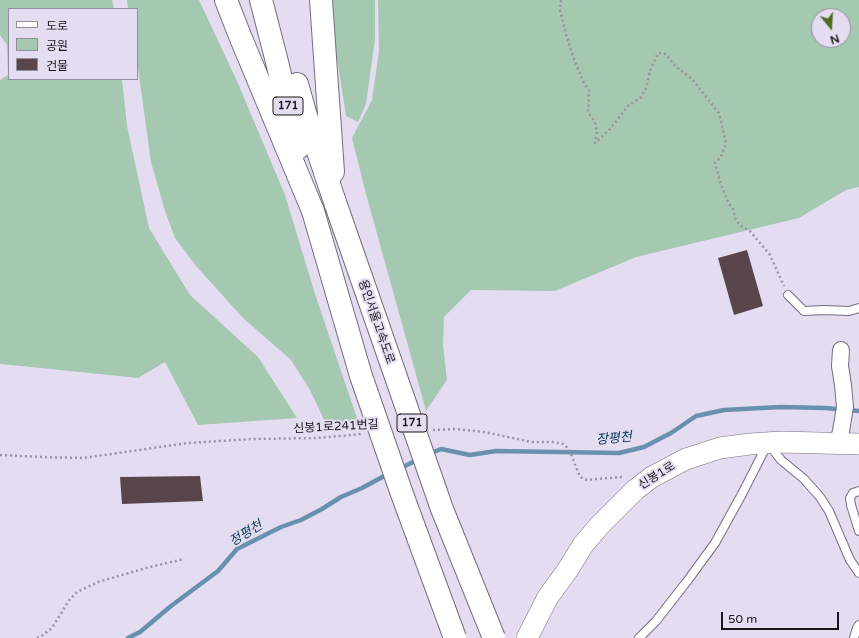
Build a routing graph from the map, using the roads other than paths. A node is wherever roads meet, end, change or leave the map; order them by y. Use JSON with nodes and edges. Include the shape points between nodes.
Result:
{"nodes":[{"id":1,"x":226,"y":0,"type":"edge"},
{"id":2,"x":261,"y":0,"type":"edge"},
{"id":3,"x":274,"y":0,"type":"edge"},
{"id":4,"x":321,"y":0,"type":"edge"},
{"id":5,"x":336,"y":205,"type":"junction"},
{"id":6,"x":313,"y":212,"type":"junction"},
{"id":7,"x":788,"y":295,"type":"road end"},
{"id":8,"x":859,"y":308,"type":"edge"},
{"id":9,"x":841,"y":350,"type":"dead end"},
{"id":10,"x":839,"y":437,"type":"junction"},
{"id":11,"x":768,"y":443,"type":"junction"},
{"id":12,"x":859,"y":444,"type":"edge"},
{"id":13,"x":859,"y":491,"type":"edge"},
{"id":14,"x":859,"y":531,"type":"edge"},
{"id":15,"x":859,"y":573,"type":"edge"},
{"id":16,"x":859,"y":625,"type":"edge"},
{"id":17,"x":455,"y":638,"type":"edge"},
{"id":18,"x":494,"y":638,"type":"edge"},
{"id":19,"x":528,"y":638,"type":"edge"},
{"id":20,"x":639,"y":638,"type":"edge"},
{"id":21,"x":854,"y":638,"type":"edge"}],
"edges":[{"from":1,"to":6,"type":"highway"},
{"from":2,"to":6,"type":"highway","number":"171"},
{"from":3,"to":5,"type":"highway","name":"용인서울고속도로","number":"171","via":[[306,116]]},
{"from":4,"to":5,"type":"highway"},
{"from":5,"to":18,"type":"highway","name":"용인서울고속도로","number":"171","bridge":true,"via":[[442,509]]},
{"from":6,"to":17,"type":"highway","number":"171","bridge":true,"via":[[361,376]]},
{"from":7,"to":8,"type":"lane","via":[[804,311],[850,311]]},
{"from":9,"to":10,"type":"street","via":[[840,366],[845,407]]},
{"from":10,"to":11,"type":"street","name":"신봉1로"},
{"from":10,"to":12,"type":"street","name":"신봉1로"},
{"from":11,"to":15,"type":"lane","via":[[781,460],[804,479],[820,497],[829,511],[850,560]]},
{"from":11,"to":19,"type":"street","name":"신봉1로","via":[[720,448],[686,459],[652,477],[635,490],[583,545],[548,598]]},
{"from":11,"to":20,"type":"lane","via":[[715,543],[656,621]]},
{"from":13,"to":14,"type":"lane","via":[[853,493],[850,498]]},
{"from":16,"to":21,"type":"lane"}]}
